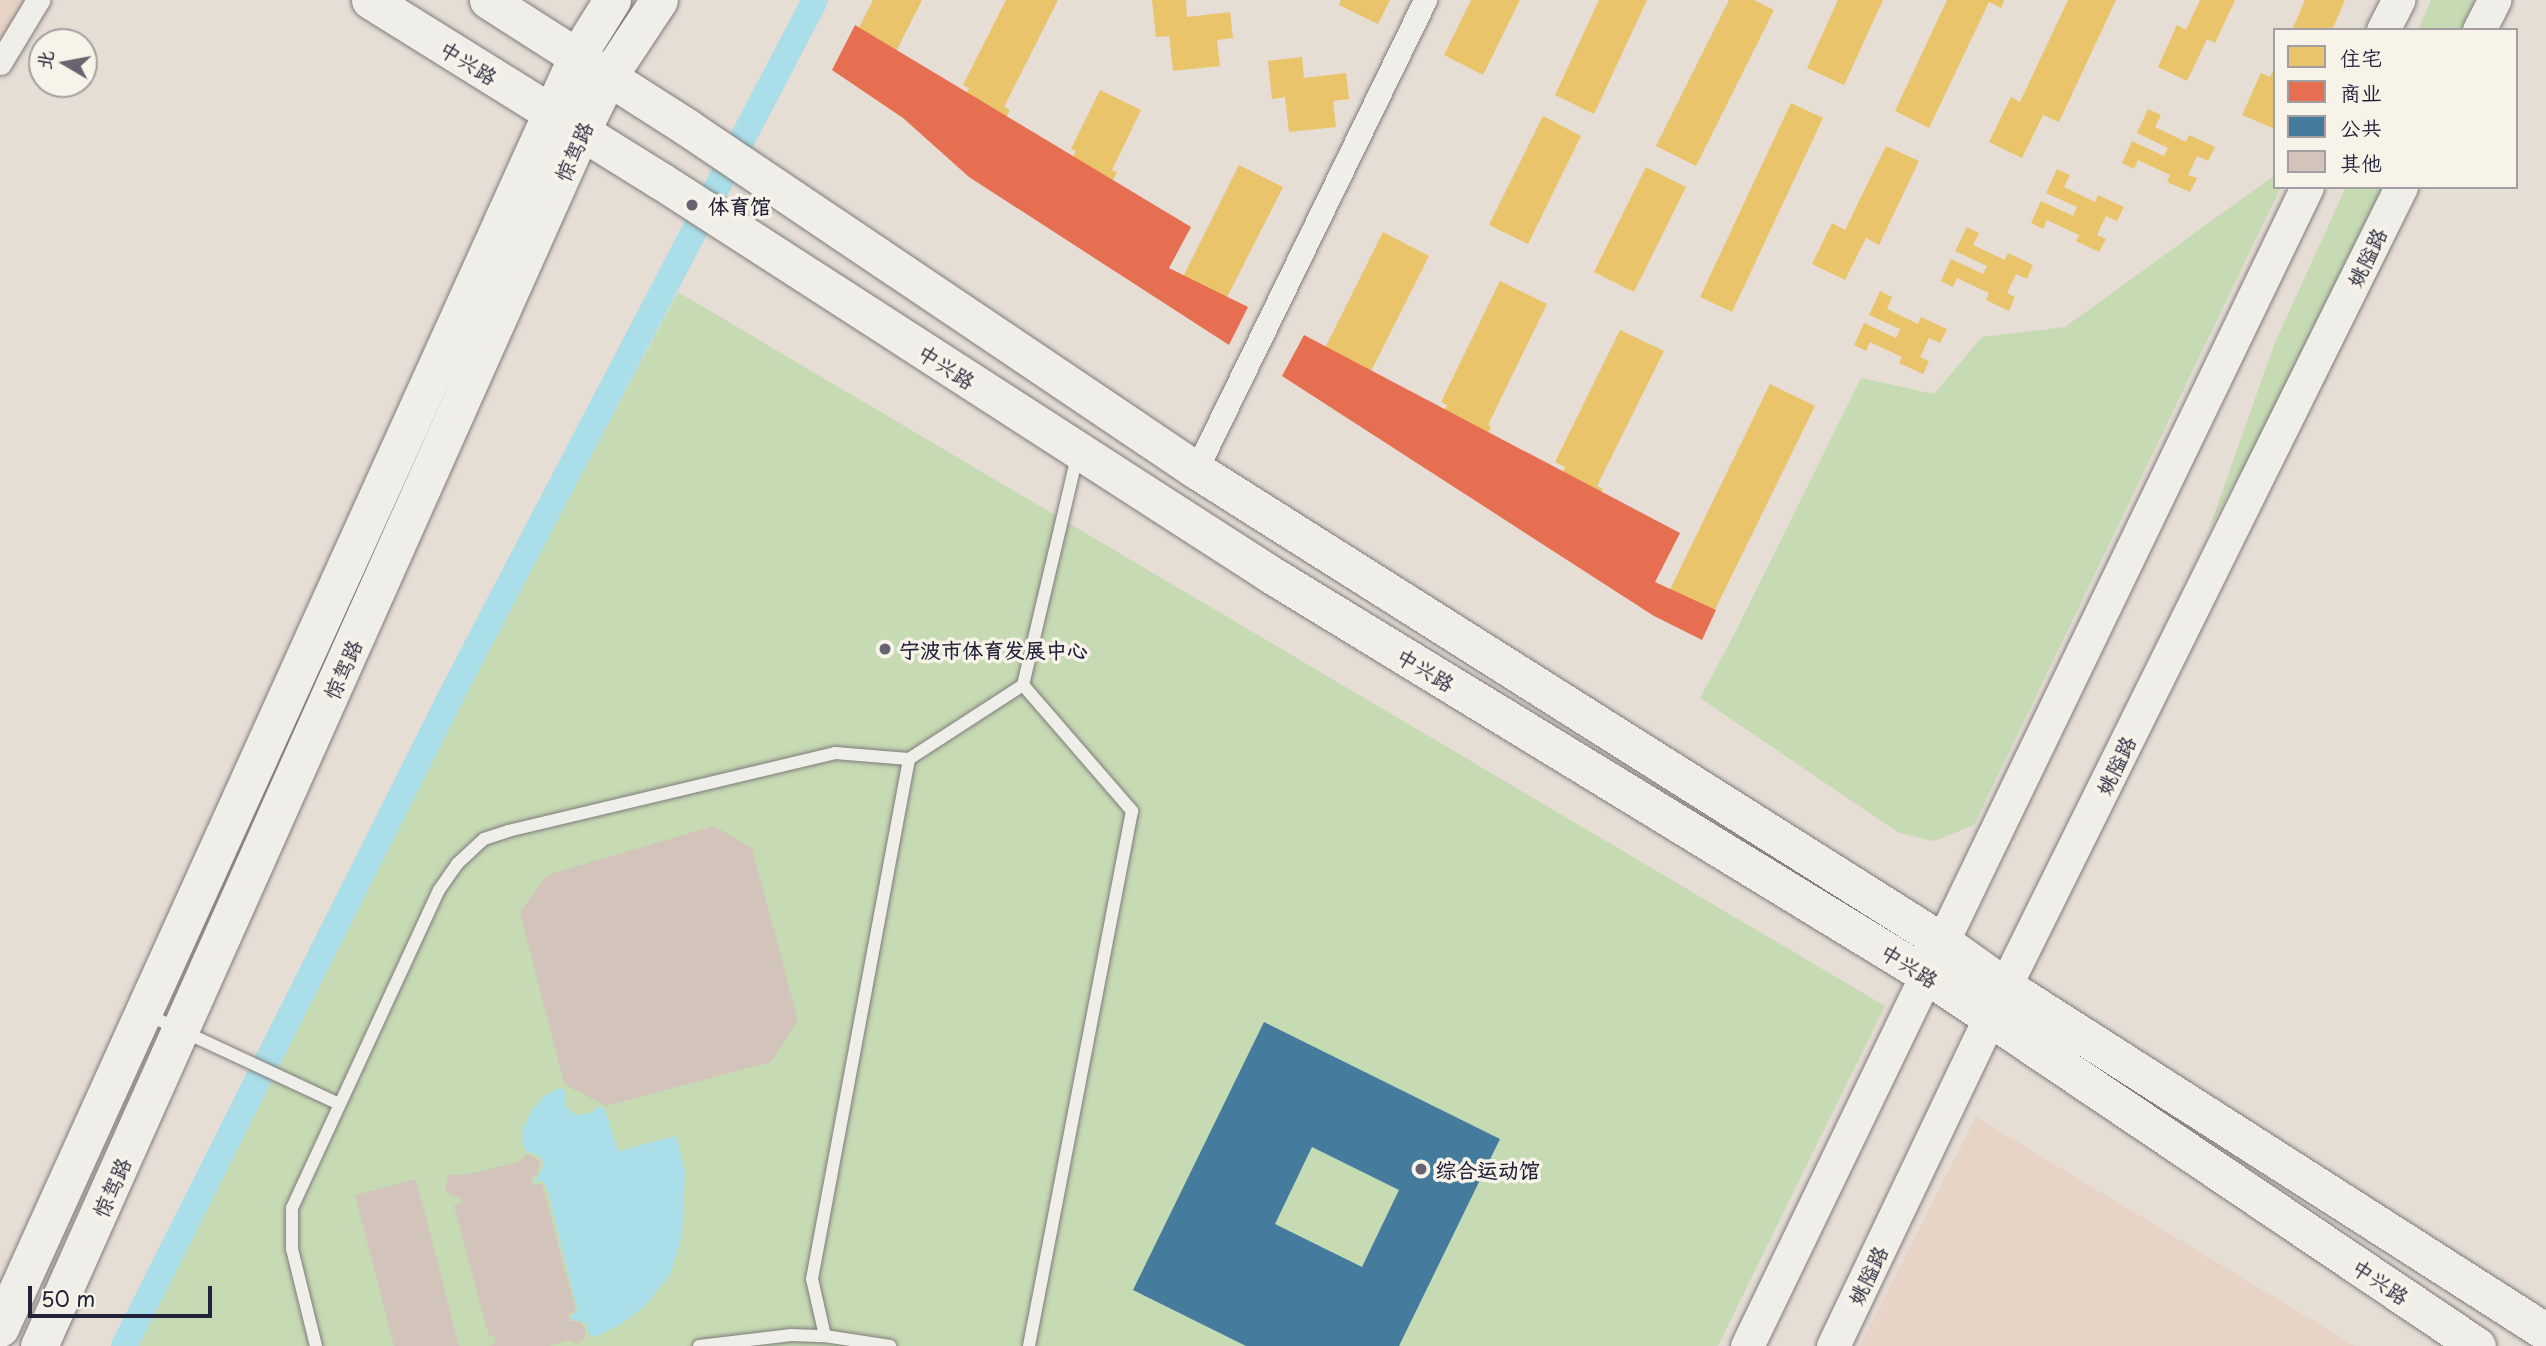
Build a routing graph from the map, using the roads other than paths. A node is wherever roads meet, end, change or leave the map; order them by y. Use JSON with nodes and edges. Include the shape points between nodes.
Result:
{"nodes":[{"id":1,"x":38,"y":0,"type":"edge"},
{"id":2,"x":370,"y":0,"type":"edge"},
{"id":3,"x":488,"y":0,"type":"edge"},
{"id":4,"x":612,"y":0,"type":"edge"},
{"id":5,"x":659,"y":0,"type":"edge"},
{"id":6,"x":1425,"y":0,"type":"edge"},
{"id":7,"x":2398,"y":0,"type":"edge"},
{"id":8,"x":2494,"y":0,"type":"edge"},
{"id":9,"x":2384,"y":28,"type":"edge"},
{"id":10,"x":2480,"y":28,"type":"edge"},
{"id":11,"x":577,"y":57,"type":"junction"},
{"id":12,"x":0,"y":63,"type":"edge"},
{"id":13,"x":608,"y":77,"type":"junction"},
{"id":14,"x":567,"y":123,"type":"junction"},
{"id":15,"x":2306,"y":189,"type":"edge"},
{"id":16,"x":2400,"y":189,"type":"edge"},
{"id":17,"x":1078,"y":451,"type":"junction"},
{"id":18,"x":1196,"y":470,"type":"junction"},
{"id":19,"x":1023,"y":685,"type":"junction"},
{"id":20,"x":909,"y":759,"type":"junction"},
{"id":21,"x":1942,"y":942,"type":"junction"},
{"id":22,"x":1928,"y":976,"type":"junction"},
{"id":23,"x":1998,"y":1002,"type":"junction"},
{"id":24,"x":159,"y":1020,"type":"dead end"},
{"id":25,"x":339,"y":1104,"type":"junction"},
{"id":26,"x":0,"y":1328,"type":"edge"},
{"id":27,"x":2546,"y":1332,"type":"edge"},
{"id":28,"x":825,"y":1336,"type":"junction"},
{"id":29,"x":40,"y":1346,"type":"edge"},
{"id":30,"x":316,"y":1346,"type":"edge"},
{"id":31,"x":699,"y":1346,"type":"edge"},
{"id":32,"x":890,"y":1346,"type":"edge"},
{"id":33,"x":1029,"y":1346,"type":"edge"},
{"id":34,"x":1748,"y":1346,"type":"edge"},
{"id":35,"x":1833,"y":1346,"type":"edge"},
{"id":36,"x":2477,"y":1346,"type":"edge"}],
"edges":[{"from":1,"to":12,"type":"street"},
{"from":2,"to":14,"type":"main road","name":"中兴路"},
{"from":3,"to":11,"type":"main road","name":"中兴路"},
{"from":4,"to":11,"type":"main road","name":"惊驾路"},
{"from":5,"to":13,"type":"main road","name":"惊驾路"},
{"from":6,"to":18,"type":"street"},
{"from":7,"to":9,"type":"main road"},
{"from":8,"to":10,"type":"main road"},
{"from":11,"to":13,"type":"main road","name":"中兴路"},
{"from":11,"to":14,"type":"main road","name":"惊驾路"},
{"from":13,"to":14,"type":"main road","name":"惊驾路"},
{"from":13,"to":18,"type":"main road","name":"中兴路"},
{"from":14,"to":17,"type":"main road","name":"中兴路"},
{"from":14,"to":26,"type":"main road","name":"惊驾路"},
{"from":14,"to":29,"type":"main road","name":"惊驾路"},
{"from":15,"to":21,"type":"main road"},
{"from":16,"to":23,"type":"main road","name":"姚隘路"},
{"from":17,"to":19,"type":"lane"},
{"from":17,"to":22,"type":"main road","name":"中兴路","via":[[1270,574]]},
{"from":18,"to":21,"type":"main road","name":"中兴路"},
{"from":19,"to":20,"type":"lane"},
{"from":19,"to":33,"type":"lane","via":[[1132,811]]},
{"from":20,"to":25,"type":"lane","via":[[835,753],[484,839],[457,864],[439,890]]},
{"from":20,"to":28,"type":"lane","via":[[812,1279]]},
{"from":21,"to":22,"type":"main road"},
{"from":21,"to":23,"type":"main road","name":"中兴路"},
{"from":22,"to":23,"type":"main road","name":"中兴路"},
{"from":22,"to":34,"type":"main road"},
{"from":23,"to":27,"type":"main road","name":"中兴路"},
{"from":23,"to":35,"type":"main road","name":"姚隘路"},
{"from":23,"to":36,"type":"main road","name":"中兴路"},
{"from":24,"to":25,"type":"lane"},
{"from":25,"to":30,"type":"lane","via":[[292,1208],[292,1249]]},
{"from":28,"to":31,"type":"lane","via":[[791,1335]]},
{"from":28,"to":32,"type":"lane"}]}
